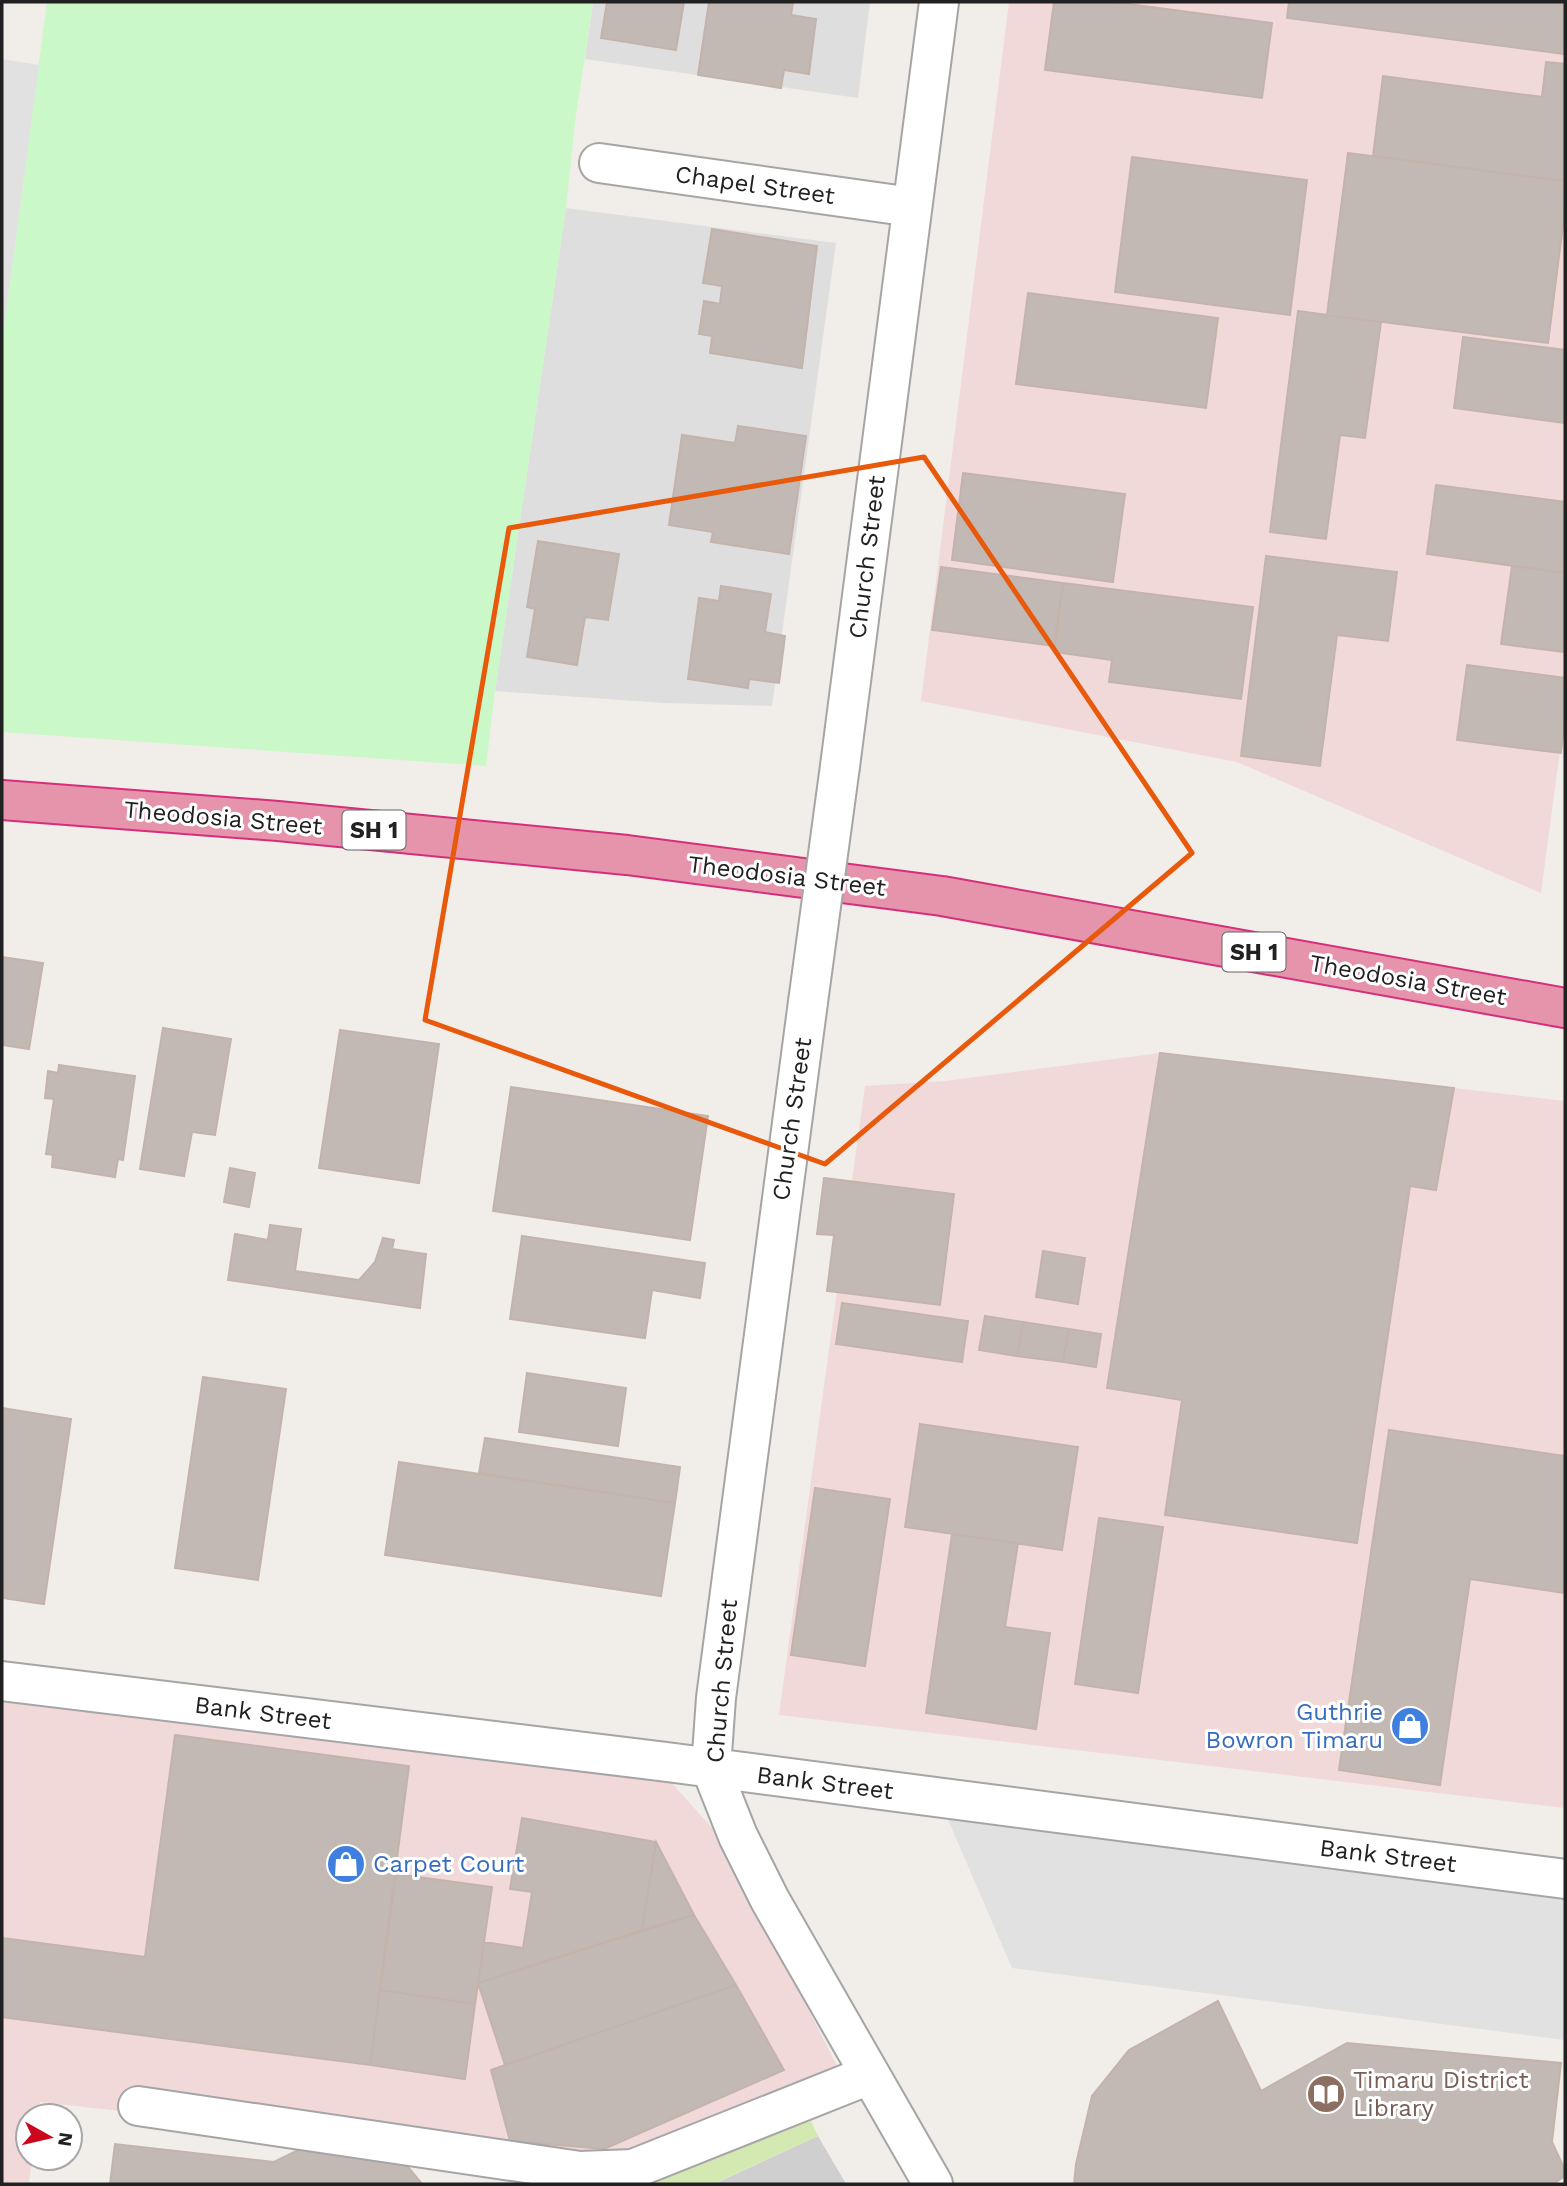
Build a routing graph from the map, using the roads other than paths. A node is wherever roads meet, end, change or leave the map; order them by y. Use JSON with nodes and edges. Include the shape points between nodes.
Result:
{"nodes":[{"id":1,"x":939,"y":2,"type":"edge"},
{"id":2,"x":599,"y":163,"type":"dead end"},
{"id":3,"x":912,"y":207,"type":"junction"},
{"id":4,"x":2,"y":800,"type":"edge"},
{"id":5,"x":1565,"y":1008,"type":"edge"},
{"id":6,"x":2,"y":1681,"type":"edge"},
{"id":7,"x":710,"y":1768,"type":"junction"},
{"id":8,"x":1565,"y":1879,"type":"edge"},
{"id":9,"x":869,"y":2075,"type":"junction"},
{"id":10,"x":138,"y":2106,"type":"dead end"},
{"id":11,"x":933,"y":2184,"type":"edge"}],
"edges":[{"from":1,"to":3,"type":"street","name":"Church Street"},
{"from":2,"to":3,"type":"street","name":"Chapel Street"},
{"from":3,"to":7,"type":"street","name":"Church Street","bridge":true},
{"from":4,"to":5,"type":"highway","name":"Theodosia Street","number":"SH 1","via":[[627,855],[942,896]]},
{"from":6,"to":7,"type":"street","name":"Bank Street"},
{"from":7,"to":8,"type":"street","name":"Bank Street"},
{"from":7,"to":9,"type":"street","name":"Church Street","via":[[770,1900]]},
{"from":9,"to":10,"type":"street","via":[[633,2169],[580,2171]]},
{"from":9,"to":11,"type":"street","name":"Church Street"}]}
